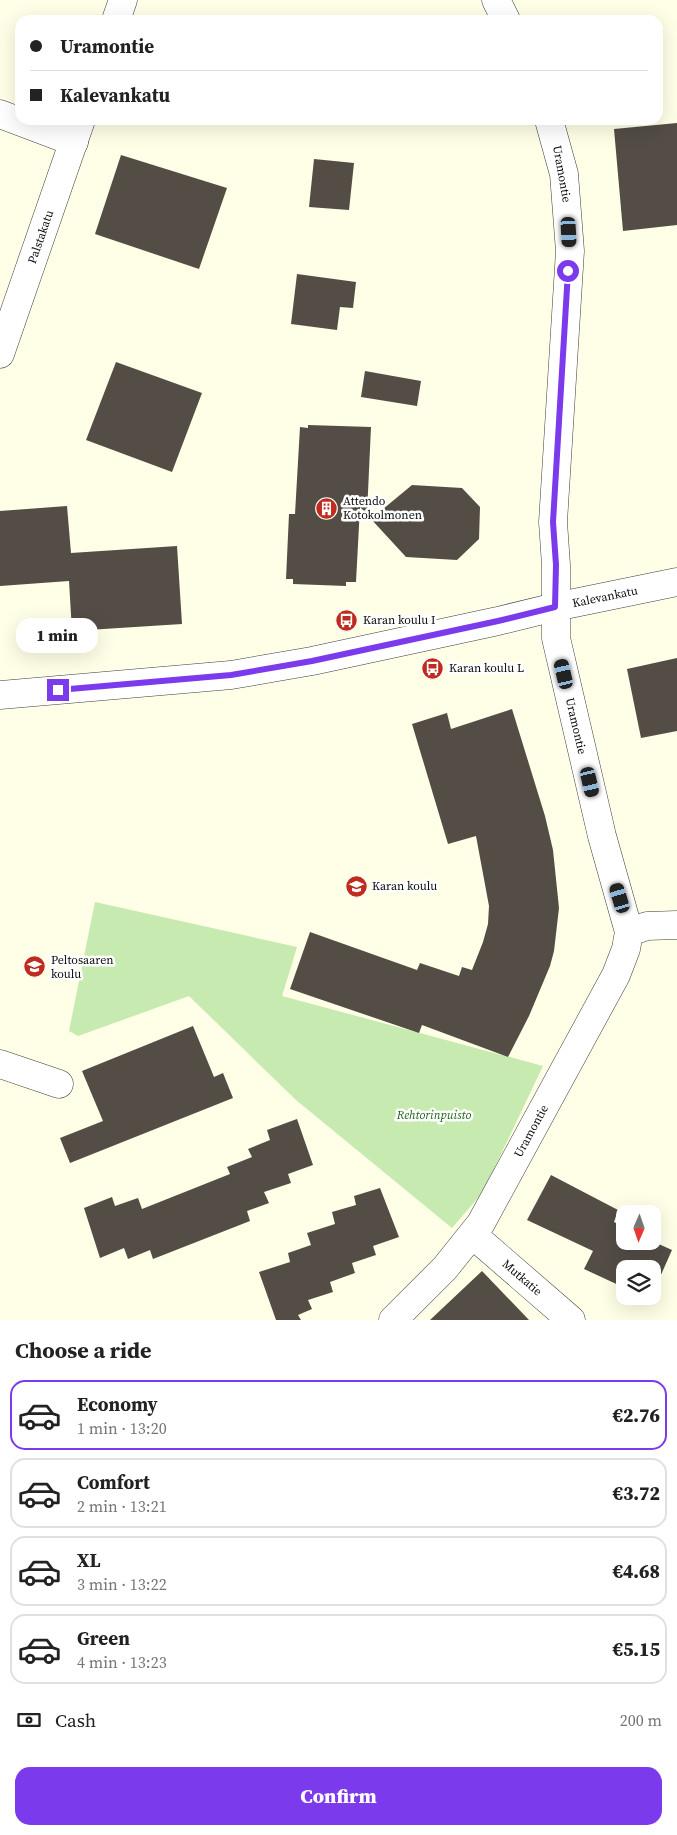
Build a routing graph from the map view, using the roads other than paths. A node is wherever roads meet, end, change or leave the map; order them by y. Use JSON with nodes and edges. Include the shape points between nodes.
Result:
{"nodes":[{"id":1,"x":123,"y":0,"type":"edge"},
{"id":2,"x":496,"y":0,"type":"edge"},
{"id":3,"x":118,"y":15,"type":"edge"},
{"id":4,"x":504,"y":15,"type":"edge"},
{"id":5,"x":0,"y":114,"type":"edge"},
{"id":6,"x":15,"y":117,"type":"edge"},
{"id":7,"x":50,"y":125,"type":"edge"},
{"id":8,"x":550,"y":125,"type":"edge"},
{"id":9,"x":78,"y":131,"type":"edge"},
{"id":10,"x":0,"y":354,"type":"edge"},
{"id":11,"x":677,"y":582,"type":"edge"},
{"id":12,"x":555,"y":607,"type":"junction"},
{"id":13,"x":0,"y":695,"type":"edge"},
{"id":14,"x":677,"y":924,"type":"edge"},
{"id":15,"x":628,"y":932,"type":"junction"},
{"id":16,"x":0,"y":1064,"type":"edge"},
{"id":17,"x":59,"y":1084,"type":"dead end"},
{"id":18,"x":473,"y":1235,"type":"junction"},
{"id":19,"x":393,"y":1320,"type":"edge"},
{"id":20,"x":571,"y":1320,"type":"edge"}],
"edges":[{"from":1,"to":3,"type":"street"},
{"from":2,"to":4,"type":"street"},
{"from":5,"to":6,"type":"street"},
{"from":7,"to":9,"type":"street"},
{"from":8,"to":12,"type":"street","name":"Uramontie","via":[[564,174],[570,251],[553,522]]},
{"from":9,"to":10,"type":"street","name":"Palstakatu"},
{"from":11,"to":12,"type":"street","name":"Kalevankatu"},
{"from":12,"to":13,"type":"street","name":"Kalevankatu","via":[[312,661],[231,675]]},
{"from":12,"to":15,"type":"street","name":"Uramontie","via":[[556,638]]},
{"from":14,"to":15,"type":"street","via":[[647,926]]},
{"from":15,"to":18,"type":"street","name":"Uramontie","via":[[616,975]]},
{"from":16,"to":17,"type":"street"},
{"from":18,"to":19,"type":"street","name":"Uramontie"},
{"from":18,"to":20,"type":"street","name":"Mutkatie"}]}
